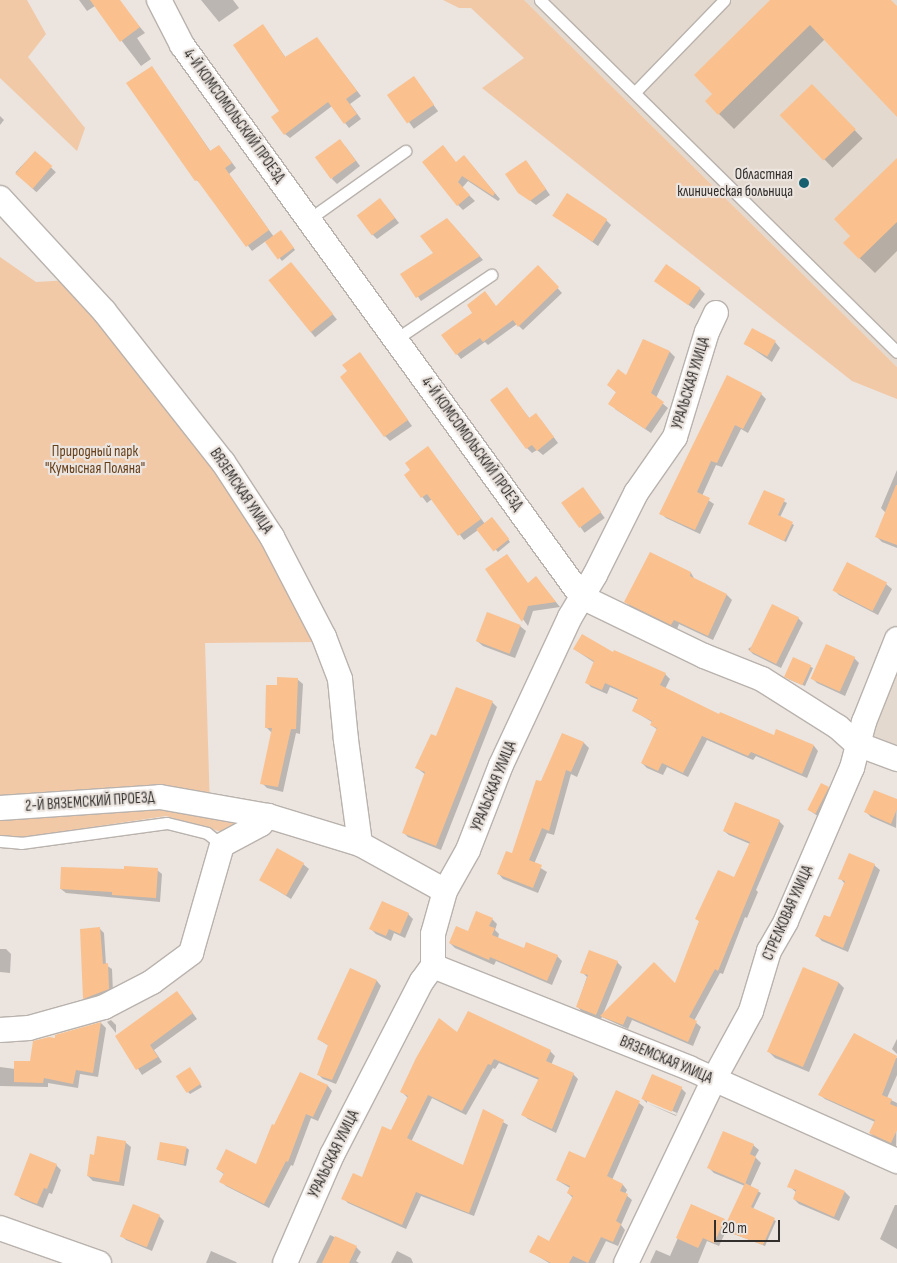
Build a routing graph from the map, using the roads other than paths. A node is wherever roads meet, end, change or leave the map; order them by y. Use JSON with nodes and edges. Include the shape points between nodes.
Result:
{"nodes":[{"id":1,"x":159,"y":0,"type":"edge"},
{"id":2,"x":540,"y":0,"type":"edge"},
{"id":3,"x":724,"y":0,"type":"edge"},
{"id":4,"x":635,"y":92,"type":"junction"},
{"id":5,"x":405,"y":151,"type":"dead end"},
{"id":6,"x":0,"y":198,"type":"edge"},
{"id":7,"x":309,"y":219,"type":"junction"},
{"id":8,"x":491,"y":275,"type":"dead end"},
{"id":9,"x":716,"y":313,"type":"dead end"},
{"id":10,"x":396,"y":339,"type":"junction"},
{"id":11,"x":897,"y":352,"type":"edge"},
{"id":12,"x":582,"y":597,"type":"junction"},
{"id":13,"x":897,"y":639,"type":"edge"},
{"id":14,"x":857,"y":744,"type":"junction"},
{"id":15,"x":897,"y":759,"type":"edge"},
{"id":16,"x":0,"y":808,"type":"edge"},
{"id":17,"x":268,"y":816,"type":"junction"},
{"id":18,"x":0,"y":841,"type":"edge"},
{"id":19,"x":360,"y":844,"type":"junction"},
{"id":20,"x":222,"y":845,"type":"junction"},
{"id":21,"x":445,"y":891,"type":"junction"},
{"id":22,"x":433,"y":966,"type":"junction"},
{"id":23,"x":0,"y":1030,"type":"edge"},
{"id":24,"x":714,"y":1080,"type":"junction"},
{"id":25,"x":897,"y":1161,"type":"edge"},
{"id":26,"x":0,"y":1228,"type":"edge"},
{"id":27,"x":49,"y":1255,"type":"edge"},
{"id":28,"x":99,"y":1263,"type":"edge"},
{"id":29,"x":284,"y":1263,"type":"edge"},
{"id":30,"x":626,"y":1263,"type":"edge"}],
"edges":[{"from":1,"to":7,"type":"street","name":"4-Й КОМСОМОЛЬСКИЙ ПРОЕЗД","via":[[182,45]]},
{"from":2,"to":4,"type":"lane"},
{"from":3,"to":4,"type":"lane"},
{"from":4,"to":11,"type":"lane"},
{"from":5,"to":7,"type":"lane"},
{"from":6,"to":19,"type":"street","name":"ВЯЗЕМСКАЯ УЛИЦА","via":[[104,311],[222,462],[272,537],[324,636],[340,679]]},
{"from":7,"to":10,"type":"street","name":"4-Й КОМСОМОЛЬСКИЙ ПРОЕЗД"},
{"from":8,"to":10,"type":"lane"},
{"from":9,"to":12,"type":"street","name":"УРАЛЬСКАЯ УЛИЦА","via":[[707,332],[675,438],[636,493]]},
{"from":10,"to":12,"type":"street","name":"4-Й КОМСОМОЛЬСКИЙ ПРОЕЗД"},
{"from":12,"to":14,"type":"street","name":"4-Й КОМСОМОЛЬСКИЙ ПРОЕЗД","via":[[696,652],[762,679],[838,727]]},
{"from":12,"to":21,"type":"street","name":"УРАЛЬСКАЯ УЛИЦА","via":[[500,766],[468,850]]},
{"from":13,"to":14,"type":"street","name":"СТРЕЛКОВАЯ УЛИЦА"},
{"from":14,"to":15,"type":"street","name":"4-Й КОМСОМОЛЬСКИЙ ПРОЕЗД"},
{"from":14,"to":24,"type":"street","name":"СТРЕЛКОВАЯ УЛИЦА","via":[[852,768],[794,903],[768,951],[751,1011]]},
{"from":16,"to":17,"type":"street","name":"2-Й ВЯЗЕМСКИЙ ПРОЕЗД","via":[[160,797]]},
{"from":17,"to":19,"type":"street","name":"2-Й ВЯЗЕМСКИЙ ПРОЕЗД"},
{"from":17,"to":20,"type":"street","via":[[261,824]]},
{"from":18,"to":20,"type":"lane","via":[[21,843],[167,823],[207,833]]},
{"from":19,"to":21,"type":"street","name":"2-Й ВЯЗЕМСКИЙ ПРОЕЗД"},
{"from":20,"to":23,"type":"street","via":[[191,954],[152,982],[104,1007],[29,1028]]},
{"from":21,"to":22,"type":"street","name":"УРАЛЬСКАЯ УЛИЦА","via":[[433,934]]},
{"from":22,"to":24,"type":"street","name":"ВЯЗЕМСКАЯ УЛИЦА"},
{"from":22,"to":29,"type":"street","name":"УРАЛЬСКАЯ УЛИЦА","via":[[422,981],[332,1155]]},
{"from":24,"to":25,"type":"street","name":"ВЯЗЕМСКАЯ УЛИЦА"},
{"from":24,"to":30,"type":"street","name":"СТРЕЛКОВАЯ УЛИЦА"},
{"from":26,"to":27,"type":"street"},
{"from":27,"to":28,"type":"street"}]}
